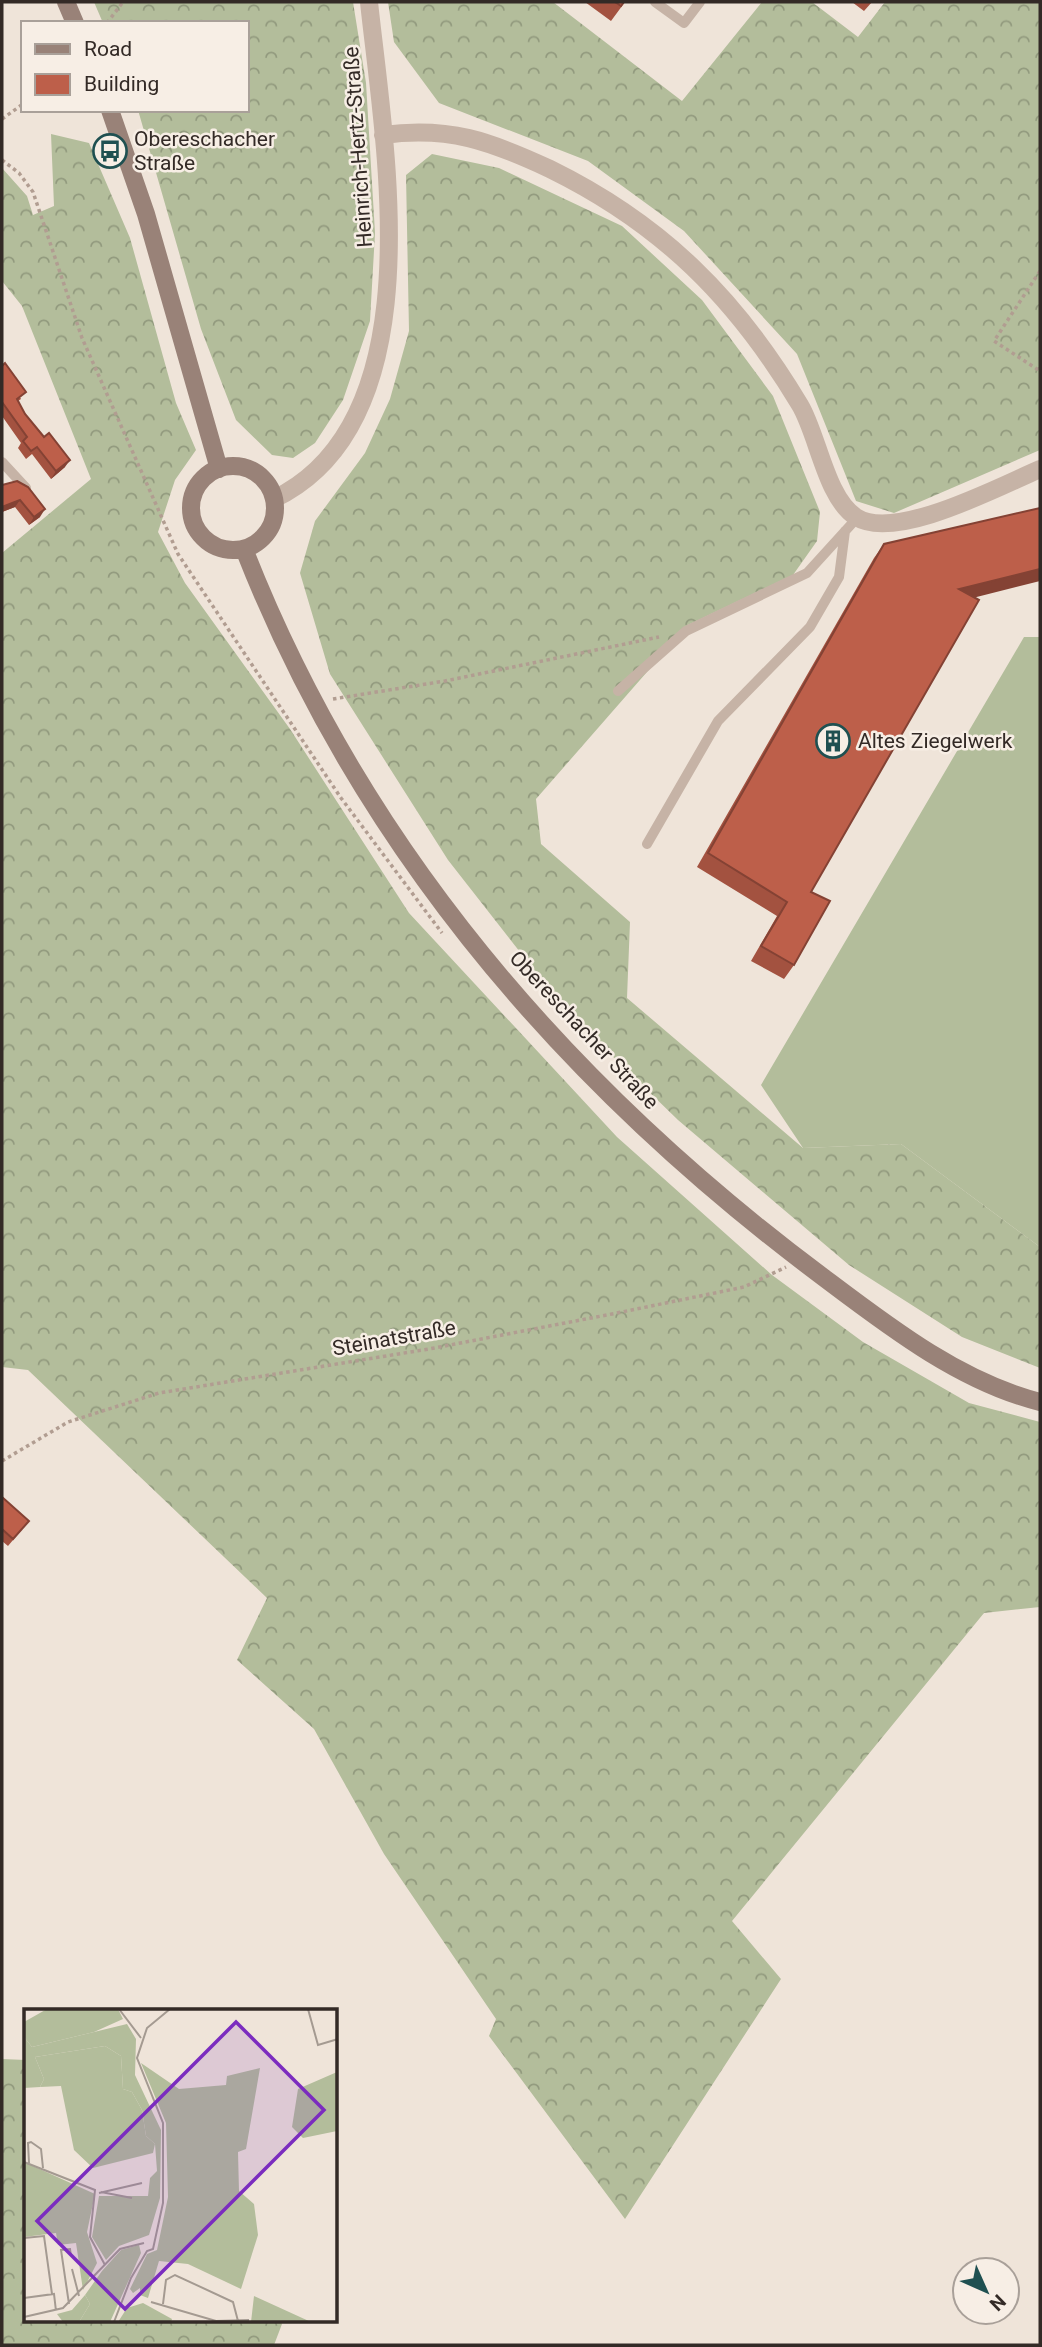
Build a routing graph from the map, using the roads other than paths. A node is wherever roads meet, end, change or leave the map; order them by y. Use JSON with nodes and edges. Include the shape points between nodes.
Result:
{"nodes":[{"id":1,"x":66,"y":2,"type":"edge"},
{"id":2,"x":369,"y":2,"type":"edge"},
{"id":3,"x":655,"y":2,"type":"edge"},
{"id":4,"x":700,"y":2,"type":"edge"},
{"id":5,"x":74,"y":21,"type":"edge"},
{"id":6,"x":111,"y":112,"type":"edge"},
{"id":7,"x":383,"y":135,"type":"junction"},
{"id":8,"x":2,"y":462,"type":"edge"},
{"id":9,"x":219,"y":468,"type":"junction"},
{"id":10,"x":1040,"y":469,"type":"edge"},
{"id":11,"x":26,"y":488,"type":"edge"},
{"id":12,"x":274,"y":499,"type":"junction"},
{"id":13,"x":851,"y":525,"type":"junction"},
{"id":14,"x":244,"y":549,"type":"junction"},
{"id":15,"x":618,"y":691,"type":"dead end"},
{"id":16,"x":647,"y":844,"type":"dead end"},
{"id":17,"x":1040,"y":1402,"type":"edge"}],
"edges":[{"from":1,"to":5,"type":"main road"},
{"from":2,"to":7,"type":"street","name":"Heinrich-Hertz-Straße"},
{"from":3,"to":4,"type":"lane","via":[[684,23]]},
{"from":6,"to":9,"type":"main road","via":[[146,214]]},
{"from":7,"to":12,"type":"street","name":"Heinrich-Hertz-Straße","via":[[390,219],[386,317],[361,404],[338,447],[314,475]]},
{"from":7,"to":13,"type":"street","via":[[417,130],[460,135],[519,155],[589,188],[677,251],[765,349],[802,409]]},
{"from":8,"to":11,"type":"lane"},
{"from":9,"to":12,"type":"main road","via":[[243,467],[254,472]]},
{"from":9,"to":14,"type":"main road","via":[[196,489],[193,521],[213,545]]},
{"from":10,"to":13,"type":"street","via":[[926,518]]},
{"from":12,"to":14,"type":"main road","via":[[269,530]]},
{"from":13,"to":15,"type":"lane","via":[[800,578],[686,631]]},
{"from":13,"to":16,"type":"lane","via":[[839,578],[810,627],[718,721]]},
{"from":14,"to":17,"type":"main road","name":"Obereschacher Straße","via":[[313,702],[401,850],[519,998],[634,1117],[789,1263],[933,1354],[984,1381]]}]}
